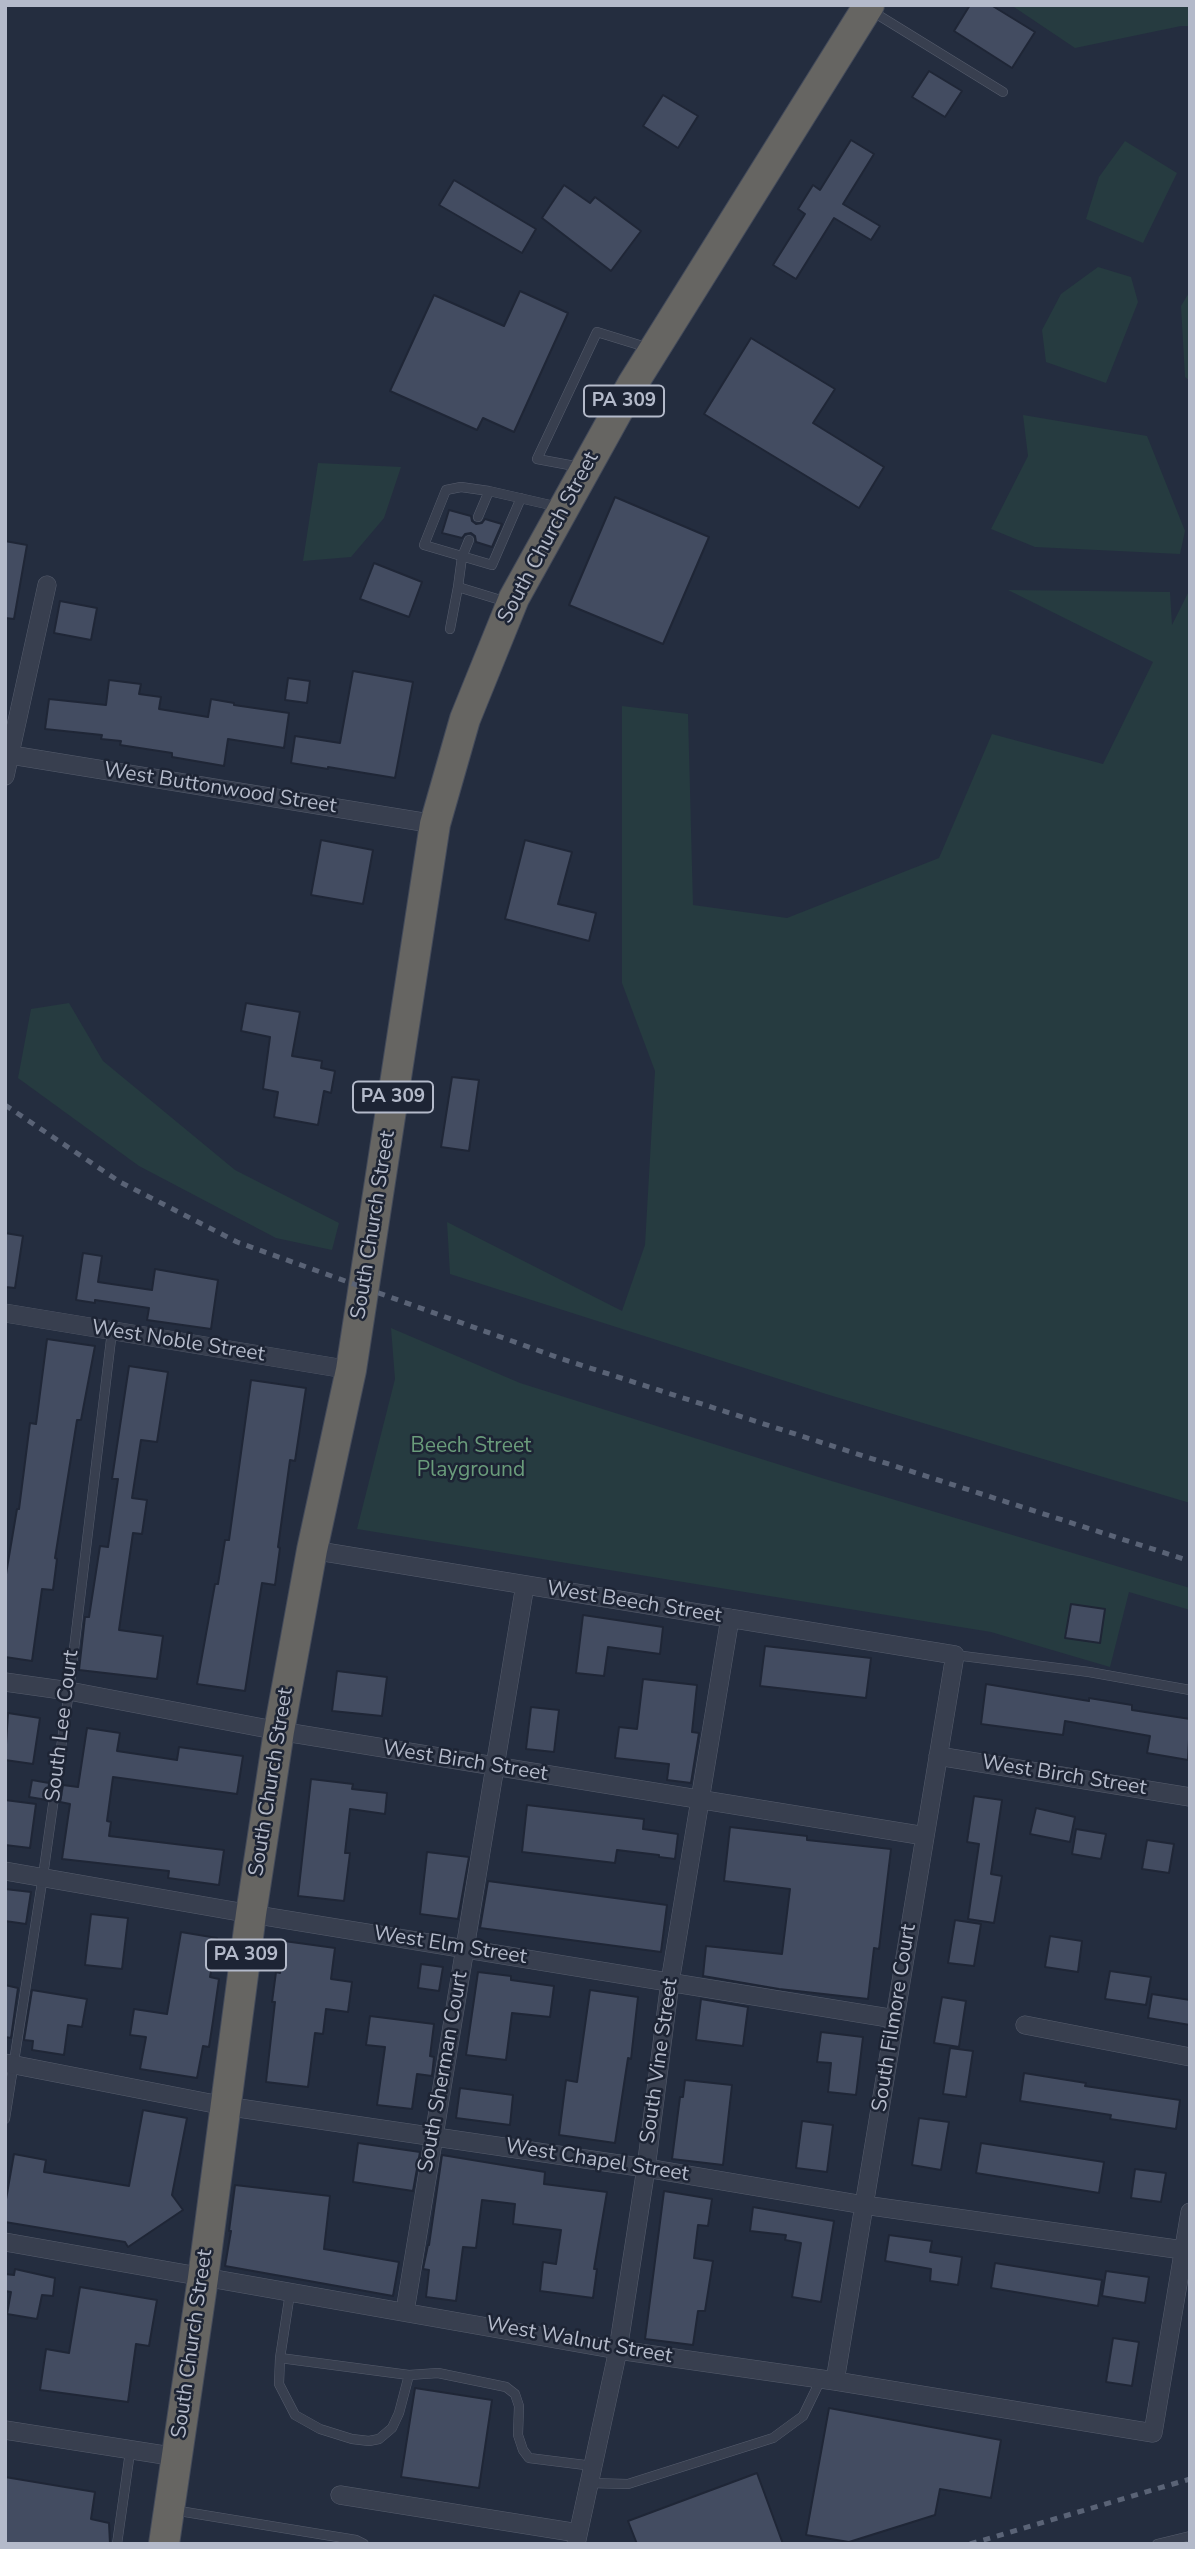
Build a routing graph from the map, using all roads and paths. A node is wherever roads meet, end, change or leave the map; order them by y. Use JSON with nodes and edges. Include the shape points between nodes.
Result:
{"nodes":[{"id":1,"x":868,"y":7,"type":"edge"},
{"id":2,"x":1003,"y":92,"type":"dead end"},
{"id":3,"x":654,"y":349,"type":"junction"},
{"id":4,"x":585,"y":469,"type":"junction"},
{"id":5,"x":489,"y":491,"type":"junction"},
{"id":6,"x":521,"y":498,"type":"junction"},
{"id":7,"x":564,"y":508,"type":"junction"},
{"id":8,"x":478,"y":517,"type":"dead end"},
{"id":9,"x":469,"y":540,"type":"dead end"},
{"id":10,"x":463,"y":557,"type":"junction"},
{"id":11,"x":47,"y":585,"type":"dead end"},
{"id":12,"x":458,"y":587,"type":"junction"},
{"id":13,"x":512,"y":604,"type":"junction"},
{"id":14,"x":450,"y":629,"type":"dead end"},
{"id":15,"x":7,"y":754,"type":"edge"},
{"id":16,"x":5,"y":776,"type":"edge"},
{"id":17,"x":435,"y":824,"type":"junction"},
{"id":18,"x":5,"y":1313,"type":"edge"},
{"id":19,"x":112,"y":1331,"type":"junction"},
{"id":20,"x":351,"y":1370,"type":"junction"},
{"id":21,"x":313,"y":1550,"type":"junction"},
{"id":22,"x":525,"y":1585,"type":"junction"},
{"id":23,"x":730,"y":1618,"type":"junction"},
{"id":24,"x":955,"y":1655,"type":"junction"},
{"id":25,"x":5,"y":1682,"type":"edge"},
{"id":26,"x":1190,"y":1690,"type":"edge"},
{"id":27,"x":69,"y":1691,"type":"junction"},
{"id":28,"x":279,"y":1731,"type":"junction"},
{"id":29,"x":938,"y":1756,"type":"junction"},
{"id":30,"x":495,"y":1766,"type":"junction"},
{"id":31,"x":1190,"y":1797,"type":"edge"},
{"id":32,"x":700,"y":1800,"type":"junction"},
{"id":33,"x":925,"y":1836,"type":"junction"},
{"id":34,"x":5,"y":1871,"type":"edge"},
{"id":35,"x":43,"y":1876,"type":"junction"},
{"id":36,"x":251,"y":1914,"type":"junction"},
{"id":37,"x":464,"y":1948,"type":"junction"},
{"id":38,"x":670,"y":1982,"type":"junction"},
{"id":39,"x":895,"y":2019,"type":"junction"},
{"id":40,"x":1025,"y":2025,"type":"dead end"},
{"id":41,"x":1190,"y":2057,"type":"edge"},
{"id":42,"x":10,"y":2064,"type":"edge"},
{"id":43,"x":225,"y":2106,"type":"junction"},
{"id":44,"x":5,"y":2119,"type":"edge"},
{"id":45,"x":432,"y":2135,"type":"junction"},
{"id":46,"x":646,"y":2168,"type":"junction"},
{"id":47,"x":864,"y":2205,"type":"junction"},
{"id":48,"x":1190,"y":2212,"type":"edge"},
{"id":49,"x":5,"y":2242,"type":"edge"},
{"id":50,"x":1187,"y":2251,"type":"edge"},
{"id":51,"x":203,"y":2278,"type":"junction"},
{"id":52,"x":290,"y":2293,"type":"junction"},
{"id":53,"x":405,"y":2311,"type":"junction"},
{"id":54,"x":618,"y":2350,"type":"junction"},
{"id":55,"x":279,"y":2358,"type":"junction"},
{"id":56,"x":409,"y":2375,"type":"junction"},
{"id":57,"x":828,"y":2380,"type":"junction"},
{"id":58,"x":5,"y":2430,"type":"edge"},
{"id":59,"x":130,"y":2452,"type":"junction"},
{"id":60,"x":177,"y":2457,"type":"junction"},
{"id":61,"x":591,"y":2474,"type":"junction"},
{"id":62,"x":340,"y":2494,"type":"dead end"},
{"id":63,"x":169,"y":2510,"type":"junction"},
{"id":64,"x":1190,"y":2536,"type":"edge"},
{"id":65,"x":577,"y":2539,"type":"edge"},
{"id":66,"x":117,"y":2544,"type":"edge"},
{"id":67,"x":164,"y":2544,"type":"edge"},
{"id":68,"x":364,"y":2544,"type":"edge"},
{"id":69,"x":1157,"y":2544,"type":"edge"}],
"edges":[{"from":1,"to":2,"type":"lane"},
{"from":1,"to":3,"type":"highway","name":"South Church Street","number":"PA 309"},
{"from":3,"to":4,"type":"highway","name":"South Church Street","number":"PA 309"},
{"from":3,"to":4,"type":"lane","via":[[597,332],[537,459]]},
{"from":4,"to":7,"type":"highway","name":"South Church Street","number":"PA 309"},
{"from":5,"to":6,"type":"lane"},
{"from":5,"to":8,"type":"lane"},
{"from":5,"to":10,"type":"lane","via":[[446,489],[424,545]]},
{"from":6,"to":7,"type":"lane"},
{"from":6,"to":10,"type":"lane","via":[[492,565]]},
{"from":7,"to":13,"type":"highway","name":"South Church Street","number":"PA 309"},
{"from":9,"to":10,"type":"lane"},
{"from":10,"to":12,"type":"lane"},
{"from":11,"to":15,"type":"street"},
{"from":12,"to":13,"type":"lane"},
{"from":12,"to":14,"type":"lane"},
{"from":13,"to":17,"type":"highway","name":"South Church Street","number":"PA 309","via":[[465,719]]},
{"from":15,"to":16,"type":"street"},
{"from":15,"to":17,"type":"street","name":"West Buttonwood Street"},
{"from":17,"to":20,"type":"highway","name":"South Church Street","number":"PA 309"},
{"from":18,"to":19,"type":"street","name":"West Noble Street"},
{"from":19,"to":20,"type":"street","name":"West Noble Street"},
{"from":19,"to":27,"type":"lane","name":"South Lee Court"},
{"from":20,"to":21,"type":"highway","name":"South Church Street","number":"PA 309"},
{"from":21,"to":22,"type":"street","name":"West Beech Street"},
{"from":21,"to":28,"type":"highway","name":"South Church Street","number":"PA 309"},
{"from":22,"to":23,"type":"street","name":"West Beech Street"},
{"from":22,"to":30,"type":"street","name":"South Sherman Court"},
{"from":23,"to":24,"type":"street","name":"West Beech Street"},
{"from":23,"to":32,"type":"street","name":"South Vine Street"},
{"from":24,"to":26,"type":"lane"},
{"from":24,"to":29,"type":"street","name":"South Filmore Court"},
{"from":25,"to":27,"type":"street","name":"West Birch Street"},
{"from":27,"to":28,"type":"street","name":"West Birch Street"},
{"from":27,"to":35,"type":"lane","name":"South Lee Court"},
{"from":28,"to":30,"type":"street","name":"West Birch Street"},
{"from":28,"to":36,"type":"highway","name":"South Church Street","number":"PA 309"},
{"from":29,"to":31,"type":"street","name":"West Birch Street"},
{"from":29,"to":33,"type":"street","name":"South Filmore Court"},
{"from":30,"to":32,"type":"street","name":"West Birch Street"},
{"from":30,"to":37,"type":"street","name":"South Sherman Court"},
{"from":32,"to":33,"type":"street","name":"West Birch Street"},
{"from":32,"to":38,"type":"street","name":"South Vine Street"},
{"from":33,"to":39,"type":"street","name":"South Filmore Court"},
{"from":34,"to":35,"type":"street","name":"West Elm Street"},
{"from":35,"to":36,"type":"street","name":"West Elm Street"},
{"from":35,"to":42,"type":"lane","name":"South Lee Court"},
{"from":36,"to":37,"type":"street","name":"West Elm Street"},
{"from":36,"to":43,"type":"highway","name":"South Church Street","number":"PA 309"},
{"from":37,"to":38,"type":"street","name":"West Elm Street"},
{"from":37,"to":45,"type":"street","name":"South Sherman Court"},
{"from":38,"to":39,"type":"street","name":"West Elm Street"},
{"from":38,"to":46,"type":"street","name":"South Vine Street"},
{"from":39,"to":47,"type":"street","name":"South Filmore Court"},
{"from":40,"to":41,"type":"street"},
{"from":42,"to":43,"type":"street","name":"West Chapel Street"},
{"from":42,"to":44,"type":"lane","name":"South Lee Court"},
{"from":43,"to":45,"type":"street","name":"West Chapel Street"},
{"from":43,"to":51,"type":"highway","name":"South Church Street","number":"PA 309"},
{"from":45,"to":46,"type":"street","name":"West Chapel Street"},
{"from":45,"to":53,"type":"street","name":"South Sherman Court"},
{"from":46,"to":47,"type":"street","name":"West Chapel Street"},
{"from":46,"to":54,"type":"street","name":"South Vine Street"},
{"from":47,"to":50,"type":"street","name":"West Chapel Street"},
{"from":47,"to":57,"type":"street","name":"South Filmore Court"},
{"from":48,"to":50,"type":"street"},
{"from":49,"to":51,"type":"street","name":"West Walnut Street"},
{"from":50,"to":57,"type":"street","name":"West Walnut Street","via":[[1153,2433]]},
{"from":51,"to":52,"type":"street","name":"West Walnut Street"},
{"from":51,"to":60,"type":"highway","name":"South Church Street","number":"PA 309"},
{"from":52,"to":53,"type":"street","name":"West Walnut Street"},
{"from":52,"to":55,"type":"lane"},
{"from":53,"to":54,"type":"street","name":"West Walnut Street"},
{"from":54,"to":57,"type":"street","name":"West Walnut Street"},
{"from":54,"to":61,"type":"street","name":"South Vine Street"},
{"from":55,"to":56,"type":"lane"},
{"from":55,"to":56,"type":"lane","via":[[279,2385],[295,2415],[352,2439],[379,2439],[392,2428]]},
{"from":56,"to":61,"type":"lane","via":[[438,2373],[506,2387],[519,2406],[518,2435],[529,2458]]},
{"from":57,"to":61,"type":"lane","via":[[803,2416],[773,2438],[628,2484]]},
{"from":58,"to":59,"type":"street"},
{"from":59,"to":60,"type":"street"},
{"from":59,"to":66,"type":"lane"},
{"from":60,"to":63,"type":"highway","name":"South Church Street","number":"PA 309"},
{"from":61,"to":65,"type":"street","name":"South Vine Street"},
{"from":62,"to":65,"type":"street"},
{"from":63,"to":67,"type":"highway","name":"South Church Street","number":"PA 309"},
{"from":63,"to":68,"type":"lane"},
{"from":64,"to":69,"type":"lane"}]}
